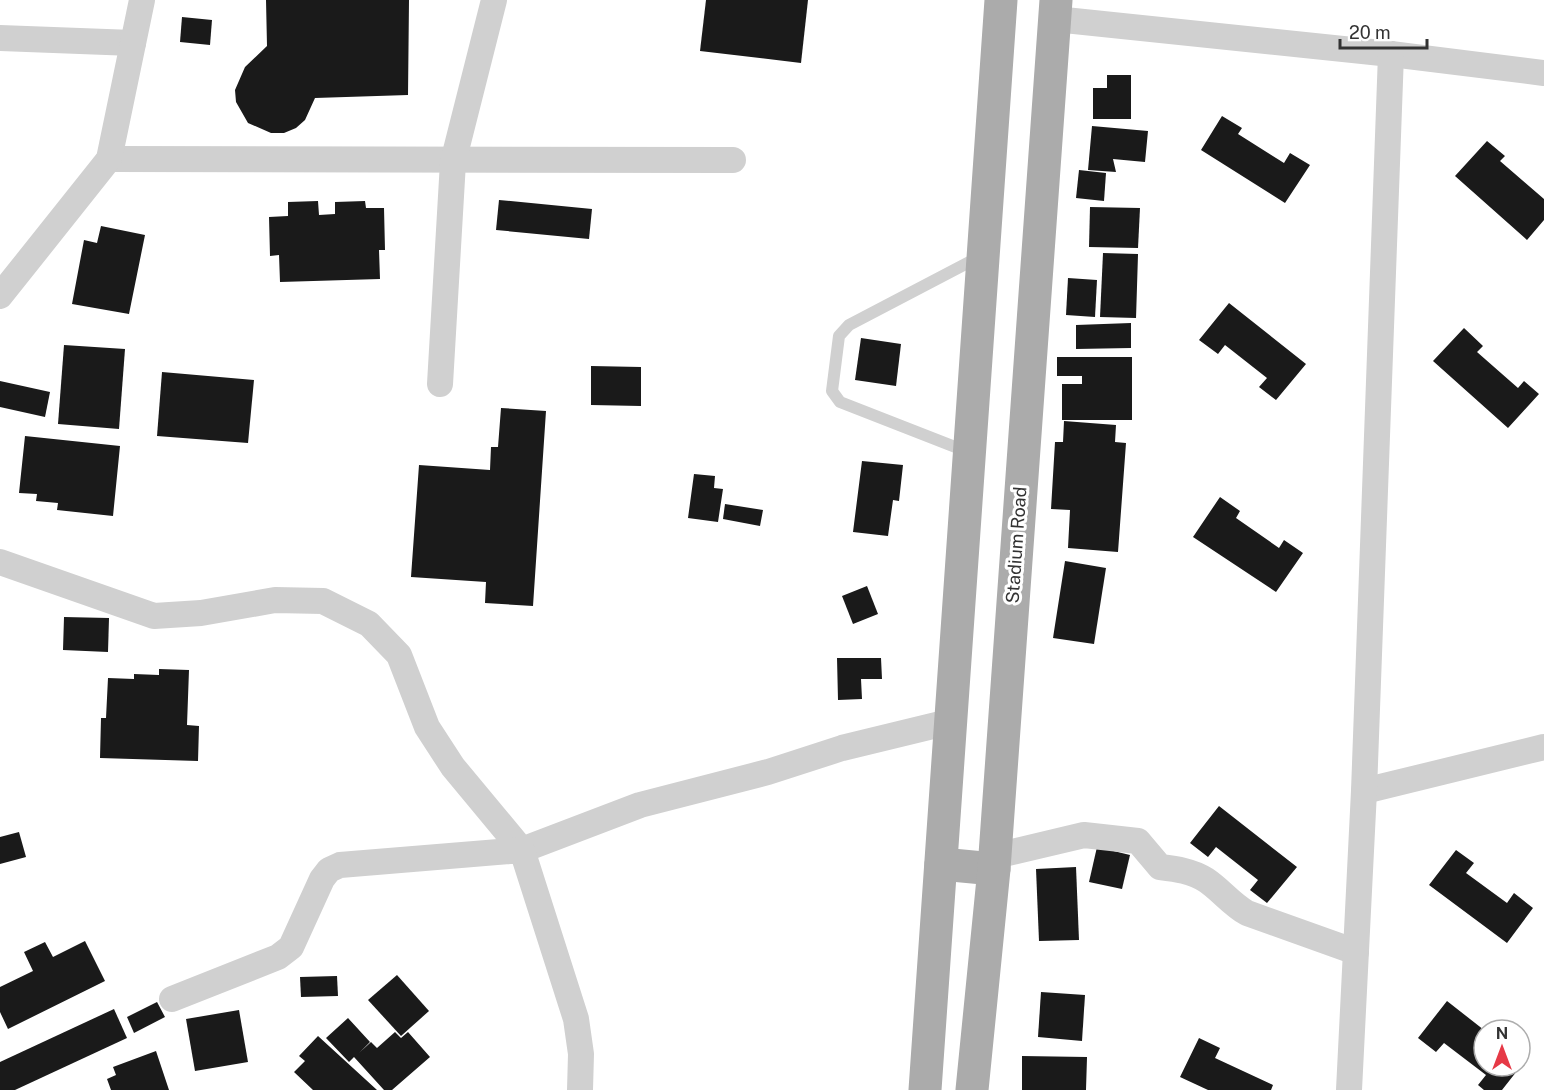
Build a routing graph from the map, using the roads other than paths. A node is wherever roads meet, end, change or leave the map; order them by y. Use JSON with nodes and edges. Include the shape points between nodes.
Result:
{"nodes":[{"id":1,"x":142,"y":0,"type":"edge"},
{"id":2,"x":494,"y":0,"type":"edge"},
{"id":3,"x":1001,"y":0,"type":"edge"},
{"id":4,"x":1055,"y":10,"type":"edge"},
{"id":5,"x":0,"y":38,"type":"edge"},
{"id":6,"x":133,"y":43,"type":"junction"},
{"id":7,"x":1391,"y":54,"type":"junction"},
{"id":8,"x":1544,"y":73,"type":"edge"},
{"id":9,"x":109,"y":159,"type":"junction"},
{"id":10,"x":733,"y":160,"type":"dead end"},
{"id":11,"x":453,"y":162,"type":"junction"},
{"id":12,"x":983,"y":255,"type":"junction"},
{"id":13,"x":0,"y":296,"type":"edge"},
{"id":14,"x":440,"y":384,"type":"dead end"},
{"id":15,"x":969,"y":453,"type":"junction"},
{"id":16,"x":0,"y":562,"type":"edge"},
{"id":17,"x":949,"y":722,"type":"junction"},
{"id":18,"x":1544,"y":747,"type":"edge"},
{"id":19,"x":1364,"y":791,"type":"junction"},
{"id":20,"x":522,"y":850,"type":"junction"},
{"id":21,"x":995,"y":863,"type":"junction"},
{"id":22,"x":941,"y":864,"type":"junction"},
{"id":23,"x":939,"y":905,"type":"junction"},
{"id":24,"x":990,"y":912,"type":"junction"},
{"id":25,"x":1356,"y":952,"type":"junction"},
{"id":26,"x":172,"y":999,"type":"dead end"},
{"id":27,"x":580,"y":1090,"type":"edge"},
{"id":28,"x":925,"y":1090,"type":"edge"},
{"id":29,"x":972,"y":1090,"type":"edge"},
{"id":30,"x":1349,"y":1090,"type":"edge"}],
"edges":[{"from":1,"to":6,"type":"street"},
{"from":2,"to":11,"type":"street"},
{"from":3,"to":12,"type":"main road"},
{"from":4,"to":7,"type":"street"},
{"from":4,"to":21,"type":"main road","name":"Stadium Road"},
{"from":5,"to":6,"type":"street"},
{"from":6,"to":9,"type":"street"},
{"from":7,"to":8,"type":"street"},
{"from":7,"to":19,"type":"street"},
{"from":9,"to":11,"type":"street"},
{"from":9,"to":13,"type":"street"},
{"from":10,"to":11,"type":"street"},
{"from":11,"to":14,"type":"street"},
{"from":12,"to":15,"type":"main road"},
{"from":12,"to":15,"type":"lane","via":[[849,325],[839,336],[832,391],[840,402]]},
{"from":15,"to":17,"type":"main road"},
{"from":16,"to":20,"type":"street","via":[[154,616],[201,613],[275,600],[323,601],[369,624],[399,656],[427,727],[453,767]]},
{"from":17,"to":20,"type":"street","via":[[640,805]]},
{"from":17,"to":22,"type":"main road"},
{"from":18,"to":19,"type":"street"},
{"from":19,"to":25,"type":"street"},
{"from":20,"to":26,"type":"street","via":[[340,865],[322,879],[291,947],[278,957]]},
{"from":20,"to":27,"type":"street","via":[[576,1019],[581,1054]]},
{"from":21,"to":22,"type":"main road"},
{"from":21,"to":24,"type":"main road","name":"Stadium Road"},
{"from":21,"to":25,"type":"street","via":[[1083,835],[1138,841],[1160,867],[1186,870],[1207,880],[1233,906]]},
{"from":22,"to":23,"type":"main road"},
{"from":23,"to":24,"type":"main road"},
{"from":23,"to":28,"type":"main road"},
{"from":24,"to":29,"type":"main road","name":"Stadium Road"},
{"from":25,"to":30,"type":"street"}]}
